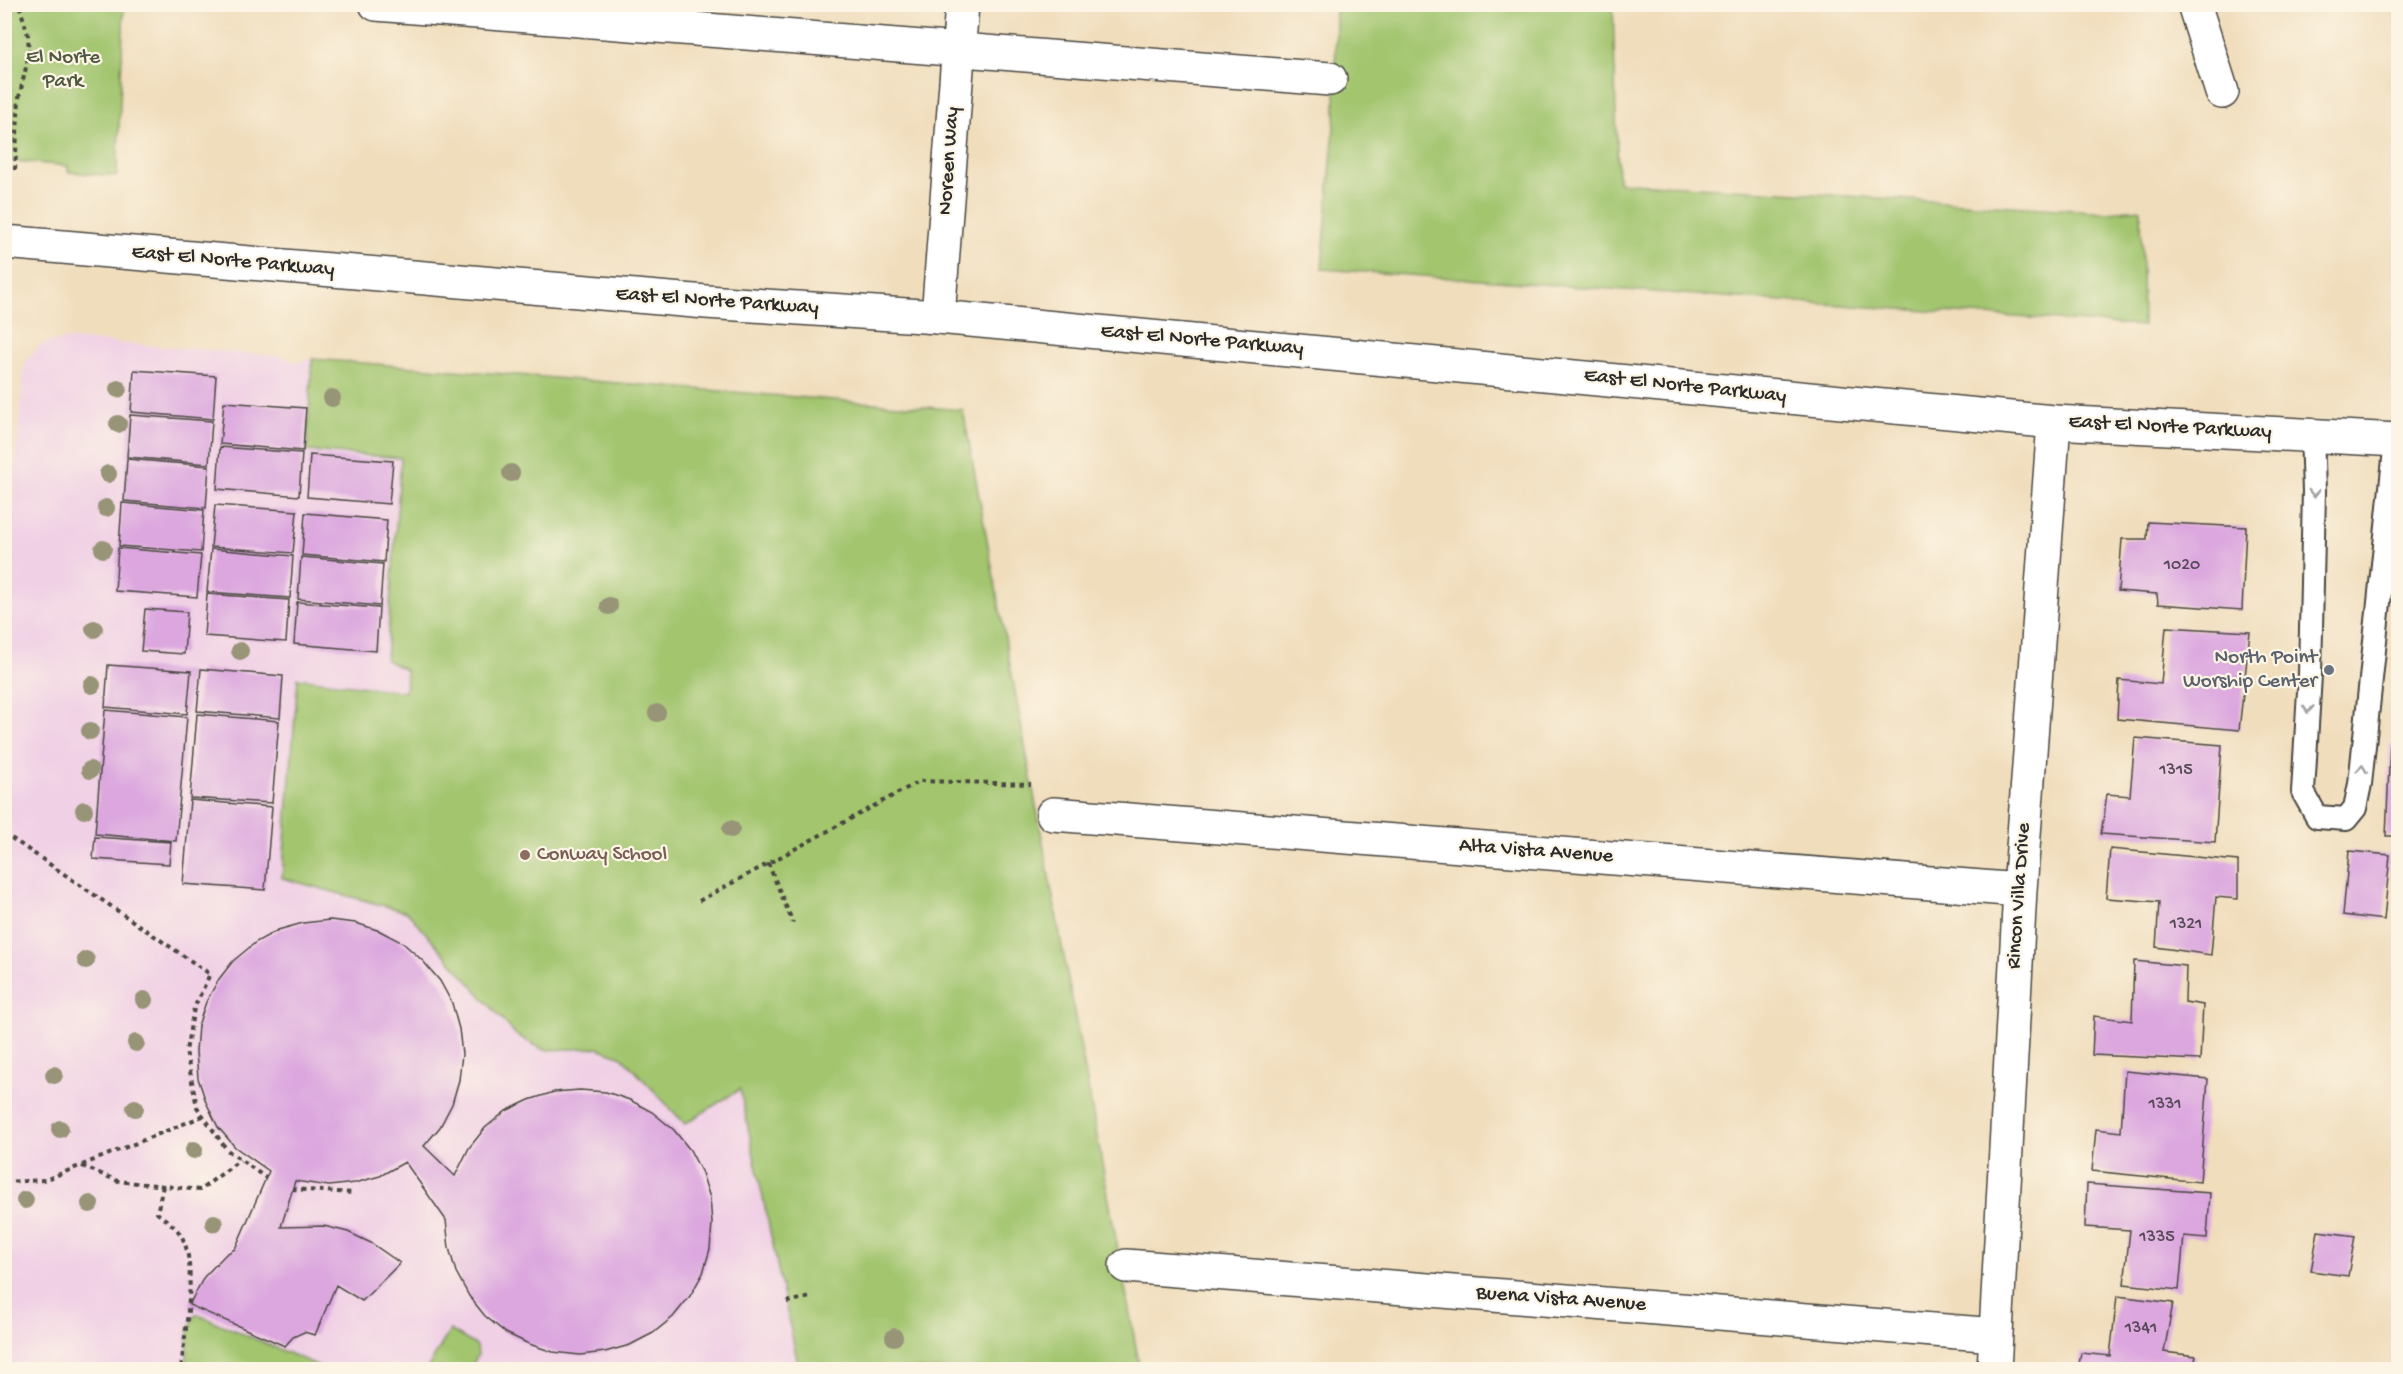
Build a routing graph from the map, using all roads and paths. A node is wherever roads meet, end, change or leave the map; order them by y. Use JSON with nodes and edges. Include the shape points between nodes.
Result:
{"nodes":[{"id":1,"x":19,"y":4,"type":"edge"},
{"id":2,"x":375,"y":4,"type":"edge"},
{"id":3,"x":962,"y":4,"type":"edge"},
{"id":4,"x":2194,"y":4,"type":"edge"},
{"id":5,"x":959,"y":50,"type":"junction"},
{"id":6,"x":1330,"y":79,"type":"dead end"},
{"id":7,"x":2222,"y":92,"type":"dead end"},
{"id":8,"x":15,"y":170,"type":"dead end"},
{"id":9,"x":4,"y":242,"type":"edge"},
{"id":10,"x":938,"y":317,"type":"junction"},
{"id":11,"x":2054,"y":422,"type":"junction"},
{"id":12,"x":2312,"y":435,"type":"junction"},
{"id":13,"x":2397,"y":440,"type":"edge"},
{"id":14,"x":1032,"y":784,"type":"dead end"},
{"id":15,"x":1053,"y":814,"type":"dead end"},
{"id":16,"x":4,"y":833,"type":"edge"},
{"id":17,"x":768,"y":863,"type":"junction"},
{"id":18,"x":2020,"y":890,"type":"junction"},
{"id":19,"x":699,"y":901,"type":"dead end"},
{"id":20,"x":793,"y":923,"type":"dead end"},
{"id":21,"x":204,"y":1116,"type":"junction"},
{"id":22,"x":240,"y":1160,"type":"junction"},
{"id":23,"x":81,"y":1166,"type":"junction"},
{"id":24,"x":267,"y":1178,"type":"dead end"},
{"id":25,"x":4,"y":1182,"type":"edge"},
{"id":26,"x":163,"y":1186,"type":"junction"},
{"id":27,"x":292,"y":1189,"type":"dead end"},
{"id":28,"x":353,"y":1193,"type":"dead end"},
{"id":29,"x":1126,"y":1266,"type":"dead end"},
{"id":30,"x":810,"y":1297,"type":"dead end"},
{"id":31,"x":787,"y":1302,"type":"dead end"},
{"id":32,"x":1996,"y":1335,"type":"junction"},
{"id":33,"x":181,"y":1370,"type":"edge"},
{"id":34,"x":1994,"y":1370,"type":"edge"}],
"edges":[{"from":1,"to":8,"type":"path","via":[[29,54],[19,98]]},
{"from":2,"to":5,"type":"street"},
{"from":3,"to":5,"type":"street","name":"Noreen Way"},
{"from":4,"to":7,"type":"street"},
{"from":5,"to":6,"type":"street"},
{"from":5,"to":10,"type":"street","name":"Noreen Way"},
{"from":9,"to":10,"type":"street","name":"East El Norte Parkway","via":[[706,302]]},
{"from":10,"to":11,"type":"street","name":"East El Norte Parkway"},
{"from":11,"to":12,"type":"street","name":"East El Norte Parkway"},
{"from":11,"to":18,"type":"street","name":"Rincon Villa Drive"},
{"from":12,"to":13,"type":"street","name":"East El Norte Parkway"},
{"from":12,"to":13,"type":"lane","one_way":true,"via":[[2310,675],[2302,792],[2317,817],[2327,818],[2346,819],[2355,808],[2360,784]]},
{"from":14,"to":17,"type":"path","via":[[920,781]]},
{"from":15,"to":18,"type":"street","name":"Alta Vista Avenue"},
{"from":16,"to":21,"type":"path","via":[[210,974],[194,1008],[186,1051],[197,1107]]},
{"from":17,"to":19,"type":"path"},
{"from":17,"to":20,"type":"path"},
{"from":18,"to":32,"type":"street","name":"Rincon Villa Drive"},
{"from":21,"to":22,"type":"path","via":[[227,1150]]},
{"from":21,"to":23,"type":"path"},
{"from":22,"to":24,"type":"path"},
{"from":22,"to":26,"type":"path","via":[[200,1190]]},
{"from":23,"to":25,"type":"path","via":[[45,1180]]},
{"from":23,"to":26,"type":"path","via":[[118,1181]]},
{"from":26,"to":33,"type":"path","via":[[157,1213],[181,1234],[188,1256]]},
{"from":27,"to":28,"type":"path"},
{"from":29,"to":32,"type":"street","name":"Buena Vista Avenue"},
{"from":30,"to":31,"type":"path"},
{"from":32,"to":34,"type":"street","name":"Rincon Villa Drive"}]}
